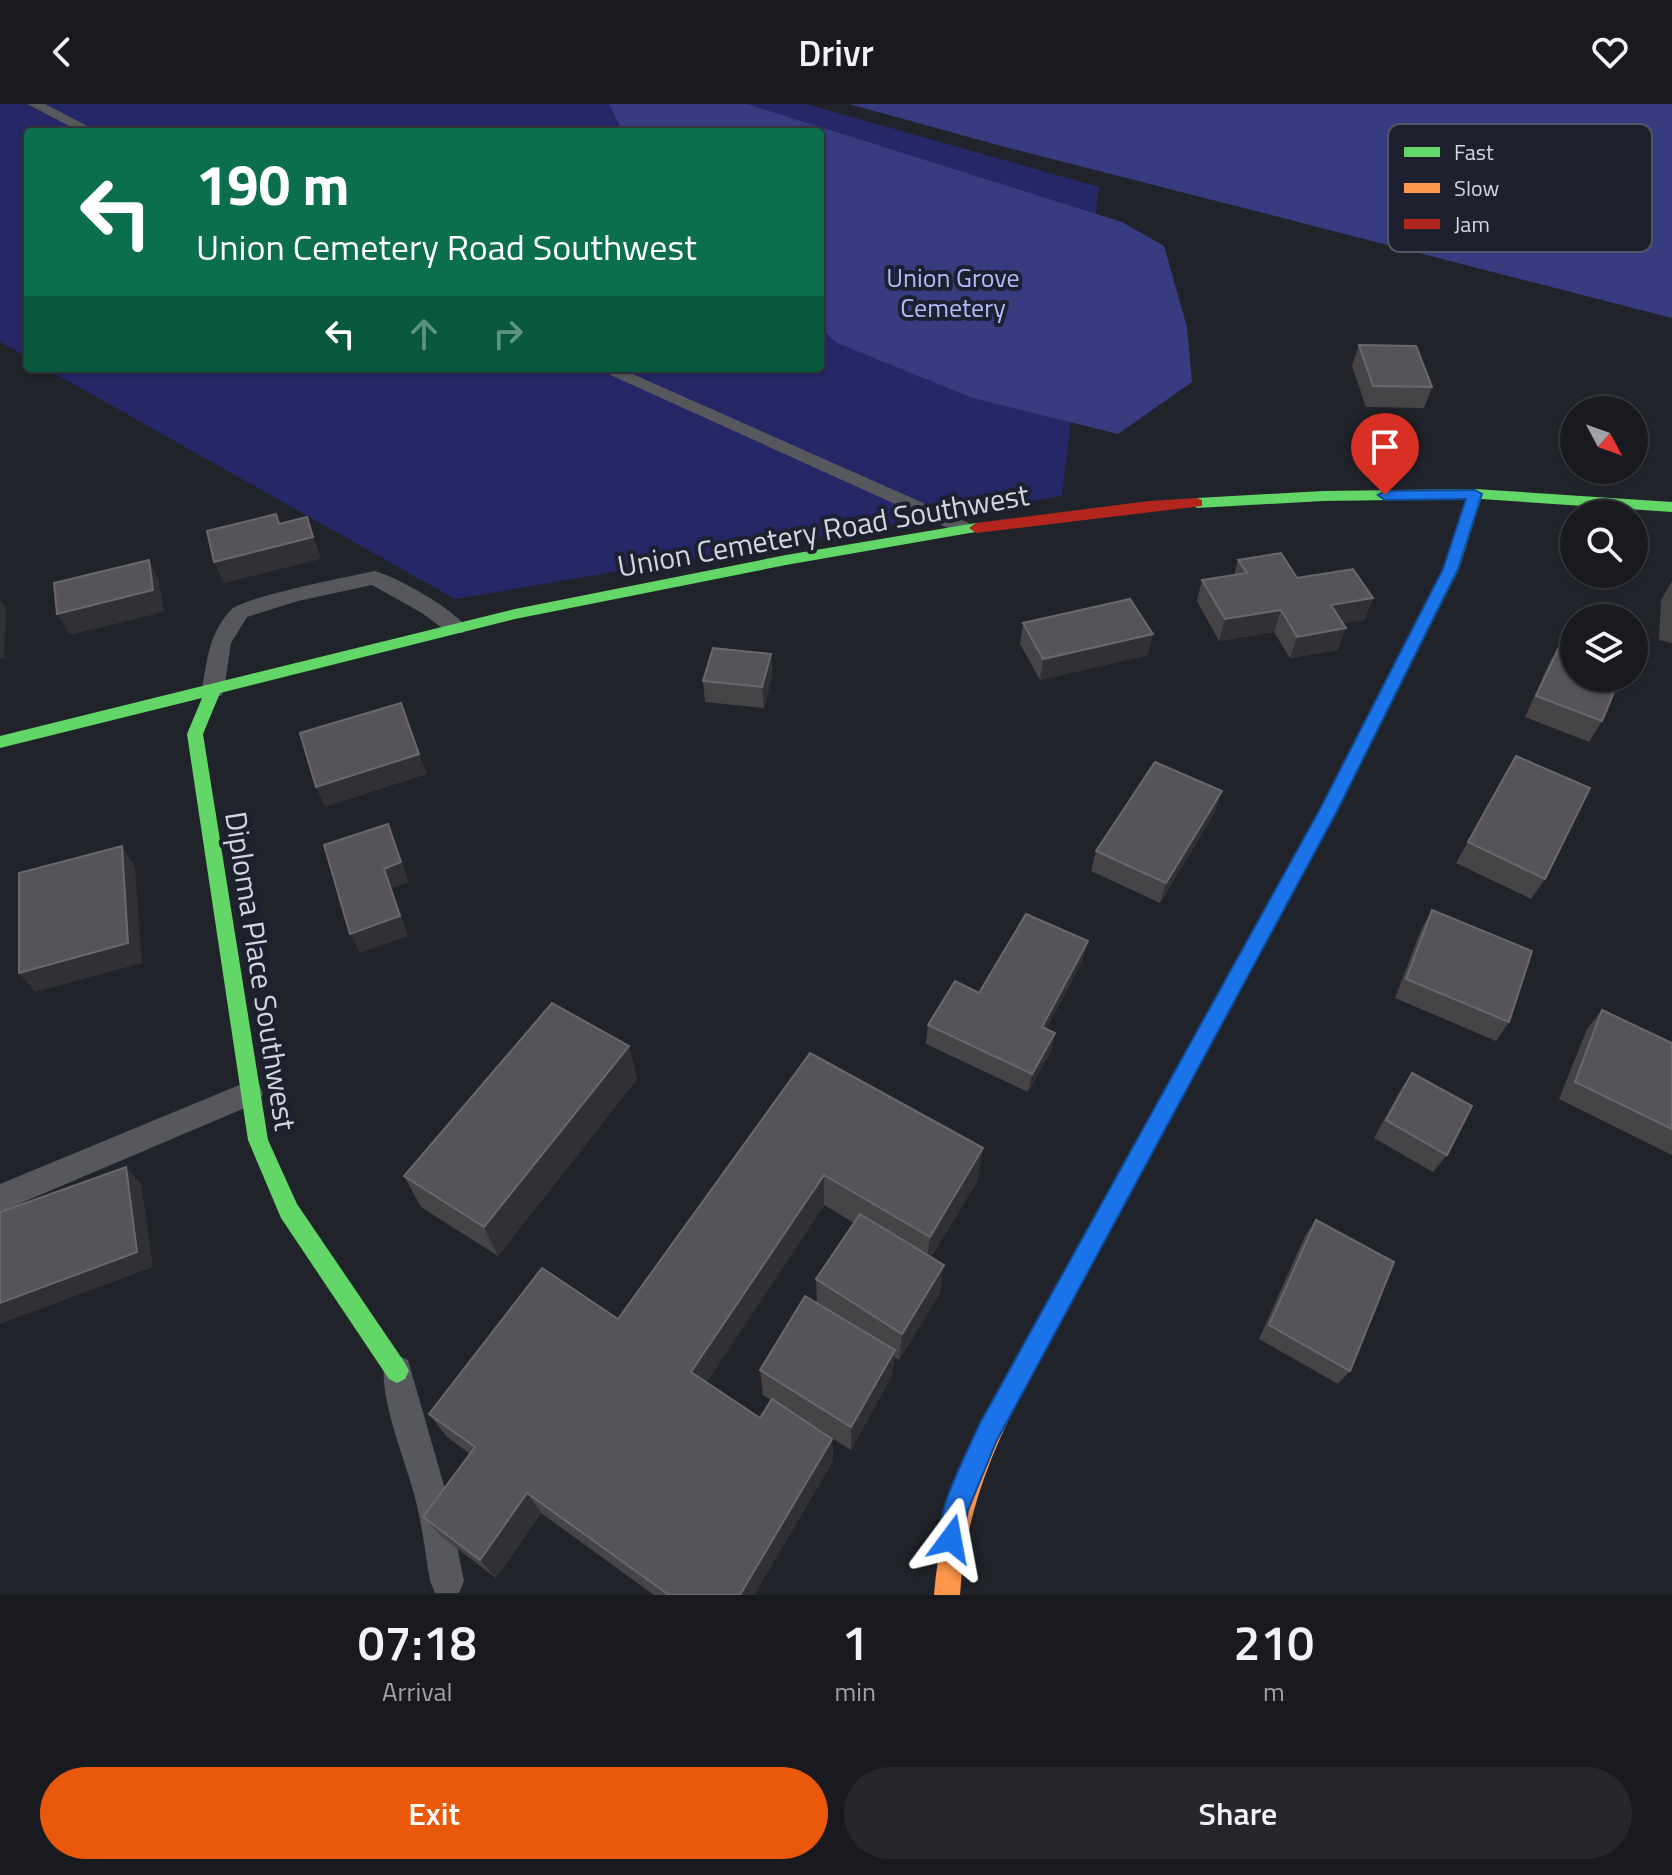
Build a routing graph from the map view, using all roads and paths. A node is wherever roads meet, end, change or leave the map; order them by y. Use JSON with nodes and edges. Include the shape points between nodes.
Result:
{"nodes":[{"id":1,"x":34,"y":104,"type":"edge"},
{"id":2,"x":84,"y":128,"type":"edge"},
{"id":3,"x":613,"y":372,"type":"edge"},
{"id":4,"x":1475,"y":494,"type":"junction"},
{"id":5,"x":1672,"y":507,"type":"edge"},
{"id":6,"x":966,"y":529,"type":"junction"},
{"id":7,"x":456,"y":628,"type":"junction"},
{"id":8,"x":213,"y":690,"type":"junction"},
{"id":9,"x":0,"y":742,"type":"edge"},
{"id":10,"x":249,"y":1093,"type":"junction"},
{"id":11,"x":0,"y":1198,"type":"edge"},
{"id":12,"x":397,"y":1371,"type":"joint"},
{"id":13,"x":447,"y":1581,"type":"edge"},
{"id":14,"x":947,"y":1595,"type":"edge"}],
"edges":[{"from":1,"to":2,"type":"lane"},
{"from":3,"to":6,"type":"lane"},
{"from":4,"to":5,"type":"street","name":"Union Cemetery Road Southwest"},
{"from":4,"to":6,"type":"street","name":"Union Cemetery Road Southwest","via":[[1149,506]]},
{"from":4,"to":14,"type":"street","via":[[1451,569],[1327,813],[987,1434],[956,1510]]},
{"from":6,"to":7,"type":"street","name":"Union Cemetery Road Southwest"},
{"from":7,"to":8,"type":"street","name":"Union Cemetery Road Southwest"},
{"from":7,"to":8,"type":"lane","via":[[375,578],[296,595],[240,612],[220,642]]},
{"from":8,"to":9,"type":"street","name":"Union Cemetery Road Southwest"},
{"from":8,"to":10,"type":"street","name":"Diploma Place Southwest","via":[[195,734]]},
{"from":10,"to":11,"type":"lane"},
{"from":10,"to":12,"type":"street","name":"Diploma Place Southwest","via":[[258,1140],[289,1211]]},
{"from":12,"to":13,"type":"lane","via":[[431,1496]]}]}
